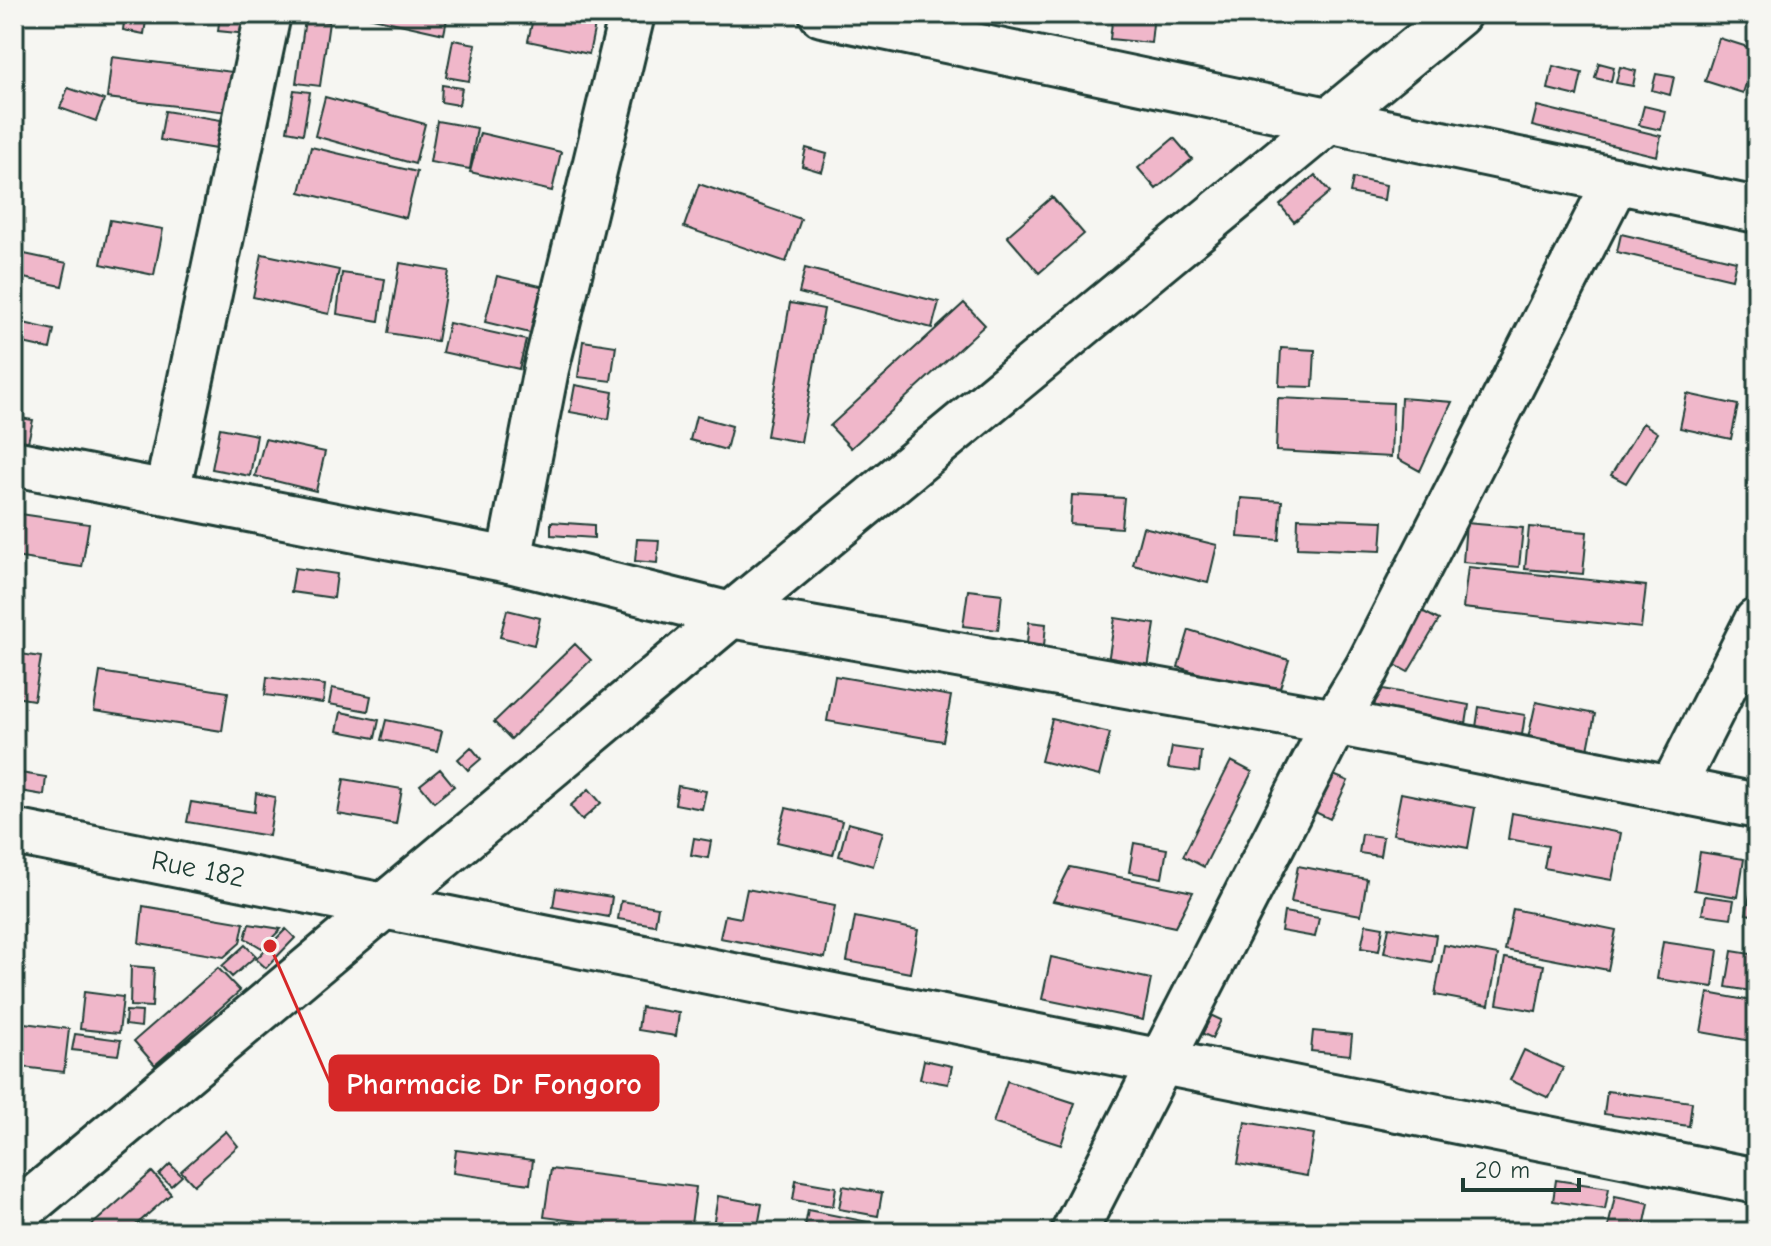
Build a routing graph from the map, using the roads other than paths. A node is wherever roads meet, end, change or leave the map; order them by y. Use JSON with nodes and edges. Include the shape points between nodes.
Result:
{"nodes":[{"id":1,"x":268,"y":14,"type":"edge"},
{"id":2,"x":632,"y":14,"type":"edge"},
{"id":3,"x":822,"y":14,"type":"edge"},
{"id":4,"x":1458,"y":14,"type":"edge"},
{"id":5,"x":1328,"y":121,"type":"junction"},
{"id":6,"x":1616,"y":181,"type":"junction"},
{"id":7,"x":1757,"y":210,"type":"edge"},
{"id":8,"x":14,"y":463,"type":"edge"},
{"id":9,"x":167,"y":492,"type":"junction"},
{"id":10,"x":509,"y":560,"type":"junction"},
{"id":11,"x":731,"y":615,"type":"junction"},
{"id":12,"x":1757,"y":621,"type":"edge"},
{"id":13,"x":1335,"y":722,"type":"junction"},
{"id":14,"x":1672,"y":789,"type":"junction"},
{"id":15,"x":1757,"y":806,"type":"edge"},
{"id":16,"x":14,"y":832,"type":"edge"},
{"id":17,"x":382,"y":907,"type":"junction"},
{"id":18,"x":1162,"y":1062,"type":"junction"},
{"id":19,"x":1757,"y":1181,"type":"edge"},
{"id":20,"x":14,"y":1216,"type":"edge"},
{"id":21,"x":1074,"y":1232,"type":"edge"}],
"edges":[{"from":1,"to":9,"type":"street"},
{"from":2,"to":10,"type":"street","via":[[546,369]]},
{"from":3,"to":5,"type":"street"},
{"from":4,"to":5,"type":"street"},
{"from":5,"to":6,"type":"street"},
{"from":5,"to":11,"type":"street"},
{"from":6,"to":7,"type":"street"},
{"from":6,"to":13,"type":"street"},
{"from":8,"to":9,"type":"street"},
{"from":9,"to":10,"type":"street"},
{"from":10,"to":11,"type":"street"},
{"from":11,"to":13,"type":"street"},
{"from":11,"to":17,"type":"street"},
{"from":12,"to":14,"type":"street"},
{"from":13,"to":14,"type":"street"},
{"from":13,"to":18,"type":"street"},
{"from":14,"to":15,"type":"street"},
{"from":16,"to":17,"type":"street","name":"Rue 182"},
{"from":17,"to":18,"type":"street","name":"Rue 182"},
{"from":17,"to":20,"type":"street"},
{"from":18,"to":19,"type":"street","name":"Rue 182"},
{"from":18,"to":21,"type":"street"}]}
